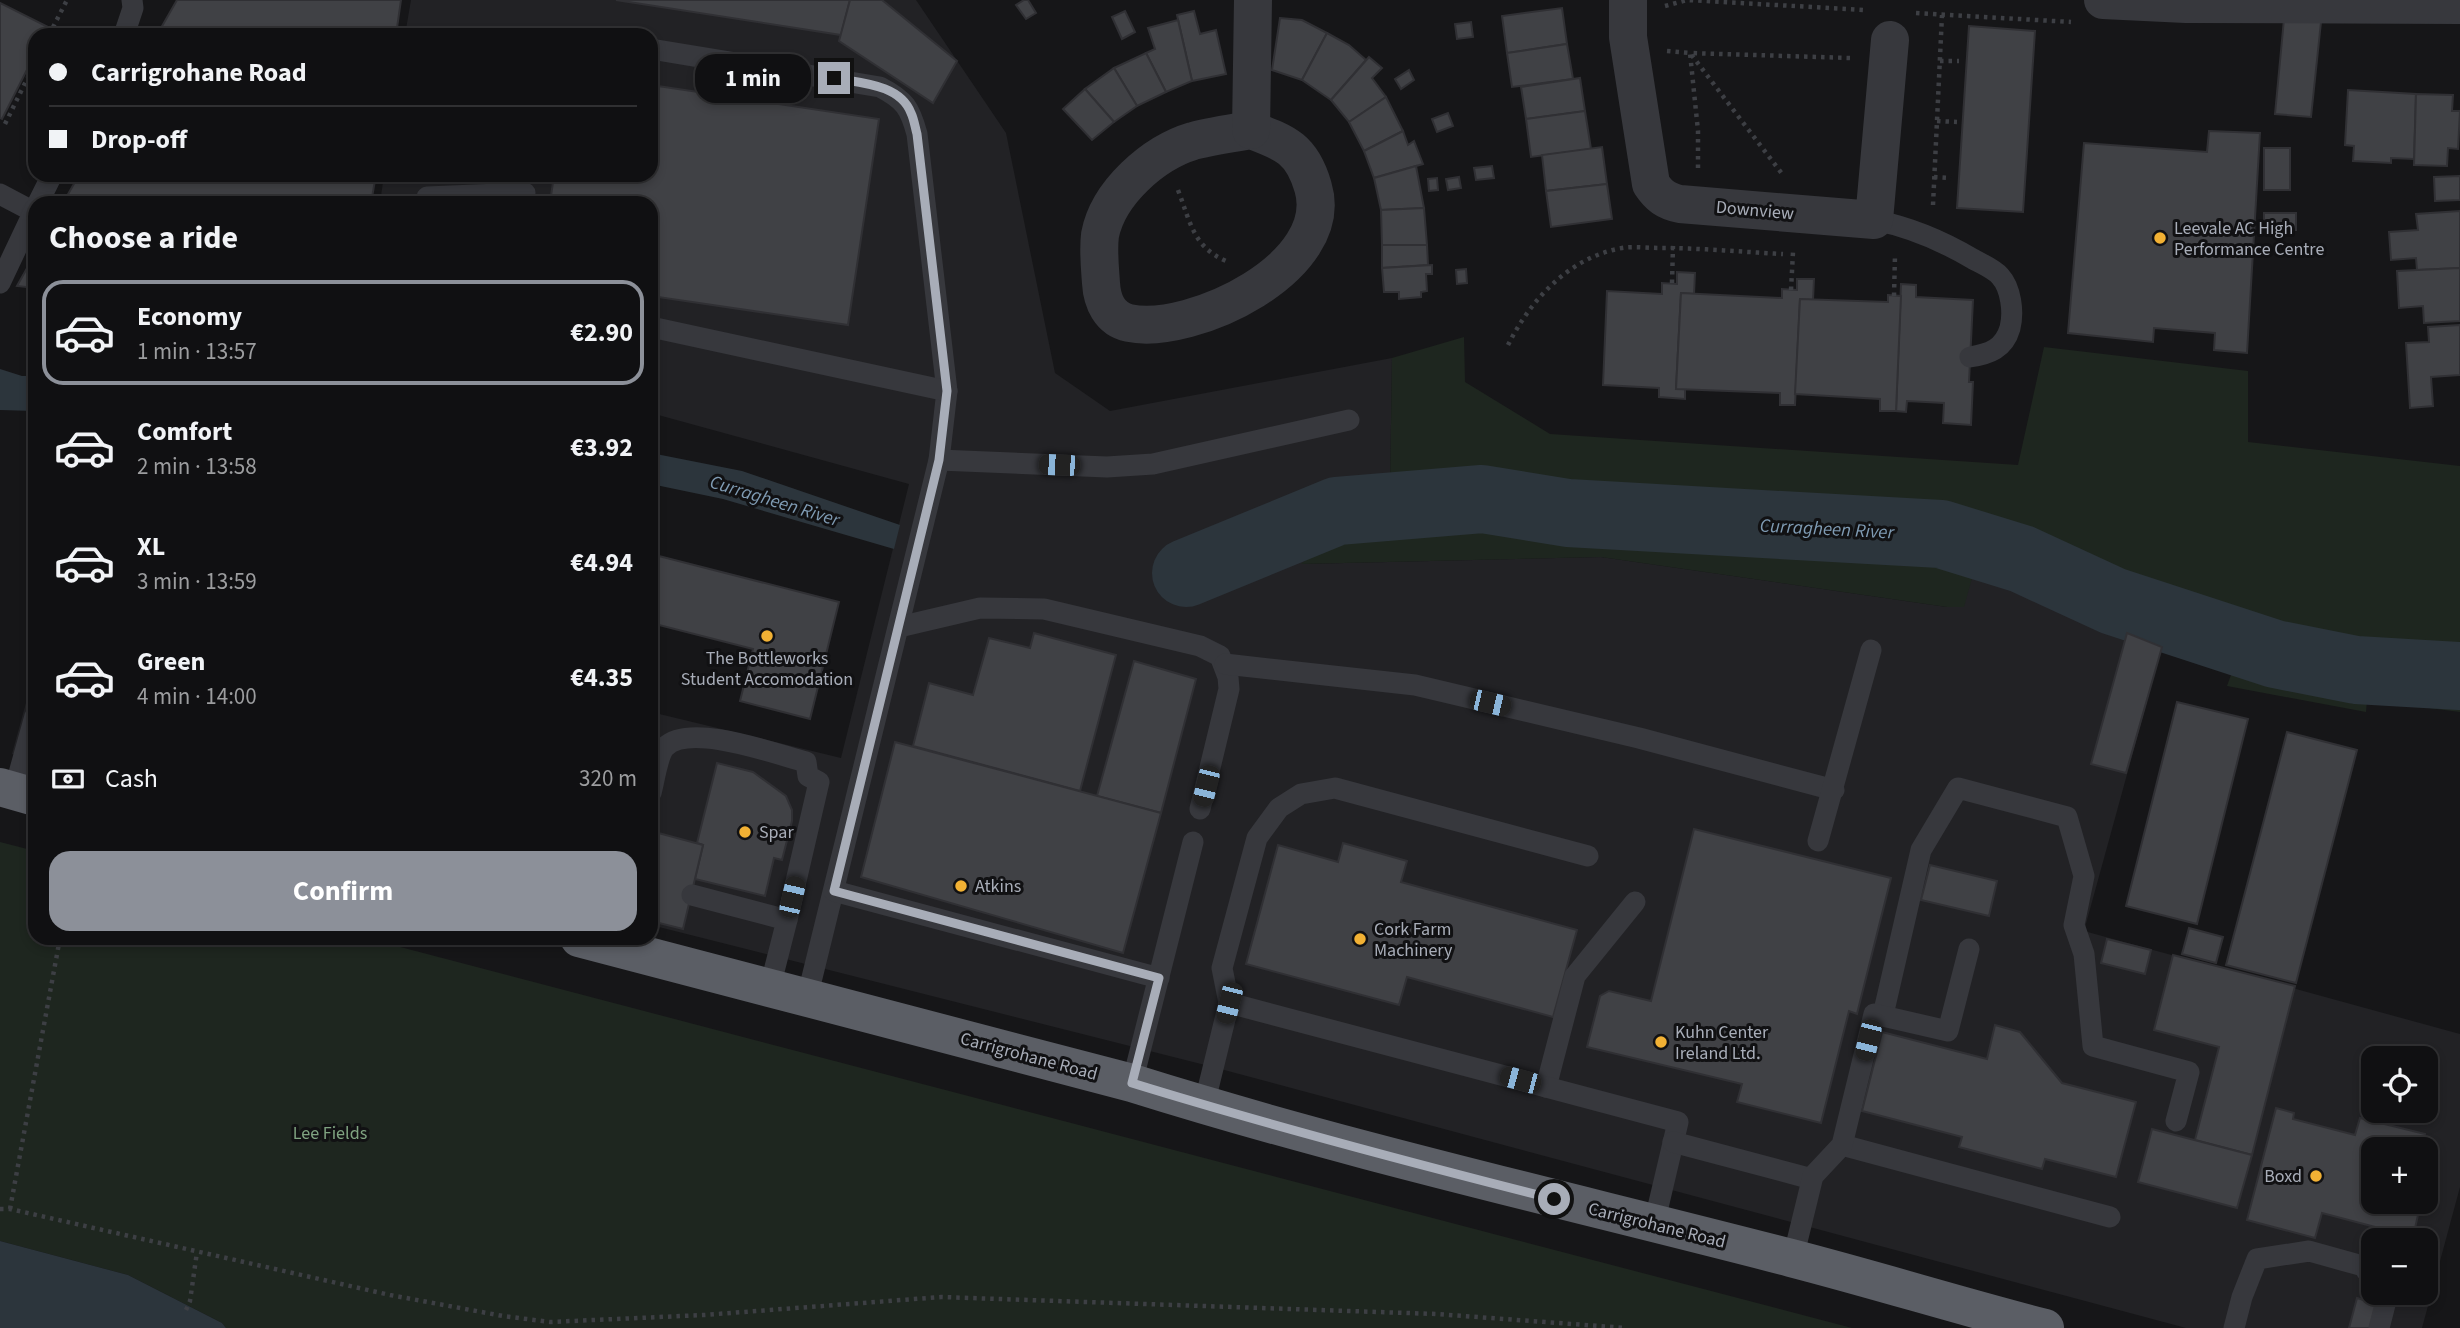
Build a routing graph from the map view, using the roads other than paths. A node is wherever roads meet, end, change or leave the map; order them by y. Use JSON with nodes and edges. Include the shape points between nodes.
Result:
{"nodes":[{"id":1,"x":132,"y":0,"type":"edge"},
{"id":2,"x":1253,"y":0,"type":"edge"},
{"id":3,"x":1628,"y":0,"type":"edge"},
{"id":4,"x":2103,"y":0,"type":"edge"},
{"id":5,"x":2460,"y":5,"type":"edge"},
{"id":6,"x":126,"y":28,"type":"edge"},
{"id":7,"x":658,"y":50,"type":"edge"},
{"id":8,"x":1889,"y":50,"type":"road end"},
{"id":9,"x":1251,"y":130,"type":"junction"},
{"id":10,"x":526,"y":190,"type":"edge"},
{"id":11,"x":0,"y":194,"type":"edge"},
{"id":12,"x":440,"y":196,"type":"edge"},
{"id":13,"x":28,"y":205,"type":"edge"},
{"id":14,"x":1885,"y":222,"type":"junction"},
{"id":15,"x":28,"y":225,"type":"edge"},
{"id":16,"x":0,"y":284,"type":"edge"},
{"id":17,"x":658,"y":329,"type":"edge"},
{"id":18,"x":1970,"y":357,"type":"dead end"},
{"id":19,"x":947,"y":391,"type":"junction"},
{"id":20,"x":1349,"y":420,"type":"dead end"},
{"id":21,"x":939,"y":460,"type":"junction"},
{"id":22,"x":899,"y":627,"type":"junction"},
{"id":23,"x":1871,"y":650,"type":"dead end"},
{"id":24,"x":1225,"y":664,"type":"junction"},
{"id":25,"x":28,"y":744,"type":"edge"},
{"id":26,"x":658,"y":765,"type":"edge"},
{"id":27,"x":1834,"y":790,"type":"junction"},
{"id":28,"x":16,"y":792,"type":"edge"},
{"id":29,"x":1200,"y":809,"type":"dead end"},
{"id":30,"x":1818,"y":841,"type":"dead end"},
{"id":31,"x":1193,"y":842,"type":"dead end"},
{"id":32,"x":1588,"y":856,"type":"dead end"},
{"id":33,"x":834,"y":891,"type":"junction"},
{"id":34,"x":692,"y":895,"type":"dead end"},
{"id":35,"x":1635,"y":902,"type":"dead end"},
{"id":36,"x":787,"y":920,"type":"junction"},
{"id":37,"x":606,"y":945,"type":"edge"},
{"id":38,"x":1969,"y":949,"type":"dead end"},
{"id":39,"x":1159,"y":978,"type":"junction"},
{"id":40,"x":770,"y":987,"type":"junction"},
{"id":41,"x":807,"y":998,"type":"junction"},
{"id":42,"x":1229,"y":1003,"type":"junction"},
{"id":43,"x":1883,"y":1016,"type":"junction"},
{"id":44,"x":1132,"y":1083,"type":"junction"},
{"id":45,"x":1546,"y":1087,"type":"junction"},
{"id":46,"x":1204,"y":1105,"type":"junction"},
{"id":47,"x":2176,"y":1121,"type":"dead end"},
{"id":48,"x":1673,"y":1142,"type":"junction"},
{"id":49,"x":1842,"y":1145,"type":"junction"},
{"id":50,"x":1812,"y":1180,"type":"junction"},
{"id":51,"x":2110,"y":1217,"type":"dead end"},
{"id":52,"x":1654,"y":1224,"type":"junction"},
{"id":53,"x":1793,"y":1258,"type":"junction"},
{"id":54,"x":2361,"y":1266,"type":"edge"},
{"id":55,"x":2385,"y":1305,"type":"edge"},
{"id":56,"x":2045,"y":1328,"type":"edge"},
{"id":57,"x":2234,"y":1328,"type":"edge"},
{"id":58,"x":2379,"y":1328,"type":"edge"}],
"edges":[{"from":1,"to":6,"type":"lane"},
{"from":2,"to":9,"type":"street"},
{"from":3,"to":14,"type":"street","name":"Downview","via":[[1630,48],[1651,184],[1658,194],[1680,205]]},
{"from":4,"to":5,"type":"street"},
{"from":7,"to":19,"type":"lane","via":[[880,87],[910,110],[917,134]]},
{"from":8,"to":14,"type":"street"},
{"from":9,"to":9,"type":"street","via":[[1293,149],[1309,173],[1315,208],[1309,236],[1298,253],[1273,278],[1224,305],[1173,323],[1116,319],[1106,306],[1099,262],[1105,218],[1116,199],[1165,155],[1192,141]]},
{"from":10,"to":12,"type":"lane"},
{"from":11,"to":13,"type":"lane"},
{"from":14,"to":18,"type":"lane","via":[[1928,235],[1985,265],[2008,288],[2012,317],[2007,337],[1989,354]]},
{"from":15,"to":16,"type":"lane"},
{"from":17,"to":19,"type":"lane"},
{"from":19,"to":21,"type":"lane"},
{"from":20,"to":21,"type":"lane","via":[[1153,464],[1107,467]]},
{"from":21,"to":22,"type":"lane"},
{"from":22,"to":24,"type":"lane","via":[[980,608],[1044,609],[1200,646],[1220,656]]},
{"from":22,"to":33,"type":"lane"},
{"from":23,"to":27,"type":"lane"},
{"from":24,"to":27,"type":"lane","via":[[1415,685]]},
{"from":24,"to":29,"type":"lane","via":[[1228,689]]},
{"from":25,"to":28,"type":"lane"},
{"from":26,"to":36,"type":"lane","via":[[662,749],[673,740],[689,737],[711,738],[806,762],[808,776],[819,782]]},
{"from":27,"to":30,"type":"lane"},
{"from":31,"to":39,"type":"lane"},
{"from":32,"to":42,"type":"lane","via":[[1335,788],[1301,794],[1279,808],[1257,838],[1222,968]]},
{"from":33,"to":39,"type":"lane"},
{"from":33,"to":41,"type":"lane"},
{"from":34,"to":36,"type":"lane"},
{"from":35,"to":45,"type":"lane","via":[[1575,976]]},
{"from":36,"to":40,"type":"lane"},
{"from":37,"to":40,"type":"highway","name":"Carrigrohane Road"},
{"from":38,"to":43,"type":"lane","via":[[1948,1031]]},
{"from":39,"to":44,"type":"lane"},
{"from":40,"to":41,"type":"highway","name":"Carrigrohane Road"},
{"from":41,"to":44,"type":"highway","name":"Carrigrohane Road"},
{"from":42,"to":45,"type":"lane"},
{"from":42,"to":46,"type":"lane"},
{"from":43,"to":47,"type":"lane","via":[[1921,850],[1958,788],[2067,817],[2084,876],[2074,925],[2084,954],[2094,1046],[2189,1072]]},
{"from":43,"to":49,"type":"lane","via":[[1874,1014]]},
{"from":44,"to":46,"type":"highway","name":"Carrigrohane Road"},
{"from":45,"to":48,"type":"lane","via":[[1678,1122]]},
{"from":46,"to":52,"type":"highway","name":"Carrigrohane Road"},
{"from":48,"to":50,"type":"lane"},
{"from":48,"to":52,"type":"lane"},
{"from":49,"to":50,"type":"lane"},
{"from":49,"to":51,"type":"lane"},
{"from":50,"to":53,"type":"lane"},
{"from":52,"to":53,"type":"highway","name":"Carrigrohane Road"},
{"from":53,"to":56,"type":"highway","name":"Carrigrohane Road"},
{"from":54,"to":57,"type":"lane","via":[[2309,1251],[2257,1259]]},
{"from":55,"to":58,"type":"lane"}]}
